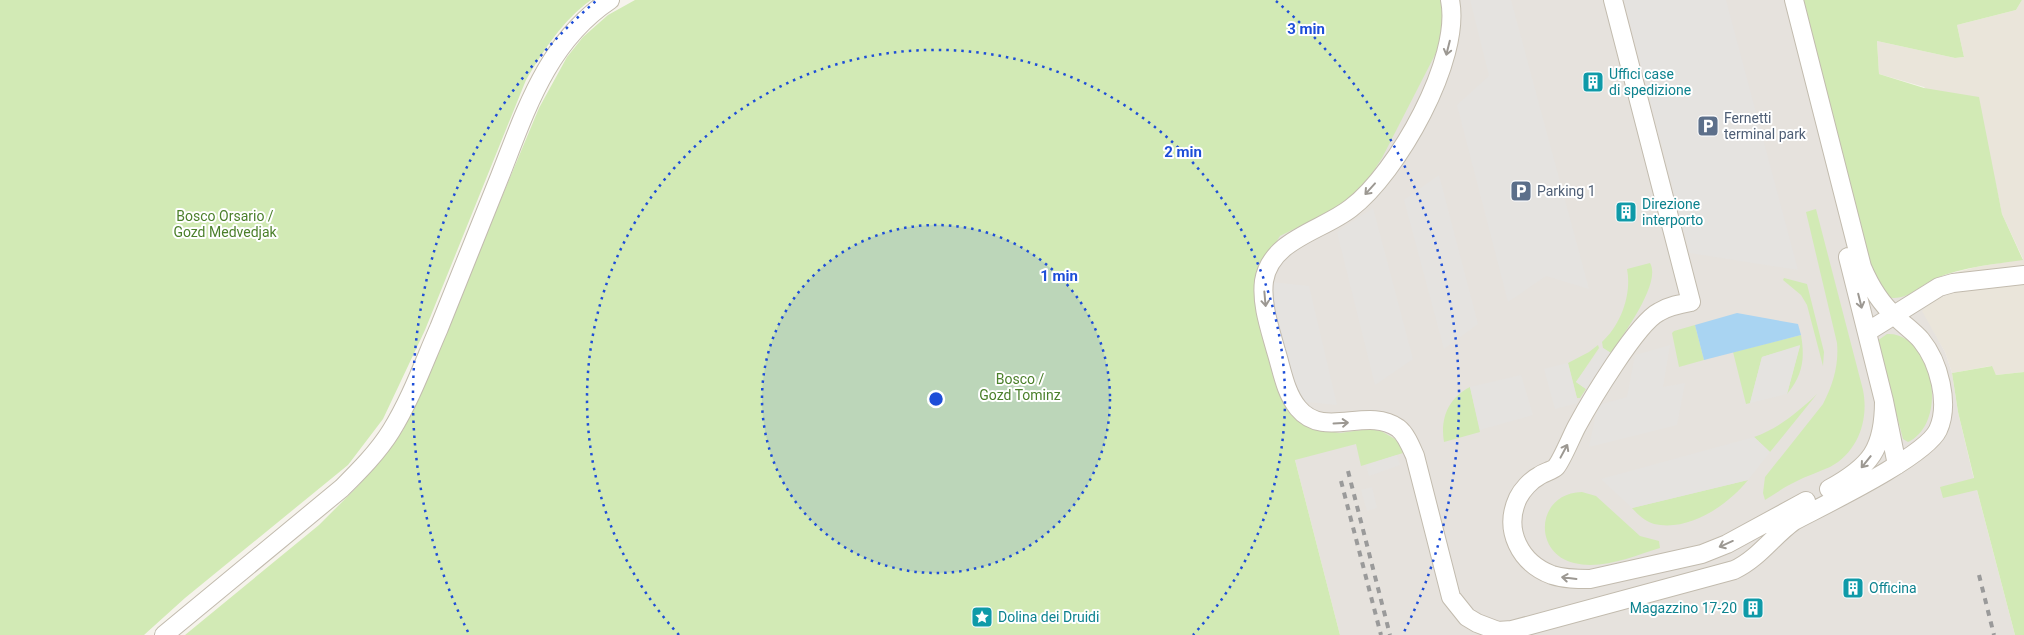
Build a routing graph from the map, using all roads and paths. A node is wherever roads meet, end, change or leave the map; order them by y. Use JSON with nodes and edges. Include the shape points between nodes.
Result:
{"nodes":[{"id":1,"x":610,"y":0,"type":"edge"},
{"id":2,"x":1450,"y":0,"type":"edge"},
{"id":3,"x":1613,"y":0,"type":"edge"},
{"id":4,"x":1782,"y":0,"type":"edge"},
{"id":5,"x":1794,"y":0,"type":"edge"},
{"id":6,"x":2024,"y":275,"type":"edge"},
{"id":7,"x":1894,"y":316,"type":"junction"},
{"id":8,"x":1867,"y":332,"type":"junction"},
{"id":9,"x":1884,"y":401,"type":"junction"},
{"id":10,"x":1897,"y":465,"type":"junction"},
{"id":11,"x":164,"y":635,"type":"edge"}],
"edges":[{"from":1,"to":11,"type":"street","via":[[591,12],[572,32],[528,103],[421,371],[392,431],[342,488]]},
{"from":2,"to":10,"type":"street","one_way":true,"via":[[1453,12],[1444,63],[1411,133],[1384,174],[1352,208],[1280,251],[1270,263],[1264,280],[1264,296],[1284,379],[1298,408],[1320,422],[1383,422],[1398,428],[1408,440],[1415,456],[1451,597],[1466,617],[1485,628],[1512,630],[1734,570],[1746,565],[1794,522]]},
{"from":9,"to":3,"type":"street","one_way":true,"via":[[1881,438],[1862,468],[1727,544],[1702,554],[1582,579],[1551,575],[1530,561],[1517,546],[1513,530],[1515,510],[1524,489],[1537,476],[1556,466],[1591,401],[1643,325],[1657,312],[1691,302]]},
{"from":4,"to":8,"type":"street","one_way":true},
{"from":5,"to":7,"type":"street","via":[[1862,267],[1869,285]]},
{"from":6,"to":7,"type":"street","via":[[1953,283],[1921,297]]},
{"from":7,"to":8,"type":"street"},
{"from":7,"to":10,"type":"street","via":[[1921,340],[1938,371],[1943,395],[1938,431]]},
{"from":8,"to":9,"type":"street"},
{"from":9,"to":10,"type":"street"}]}
